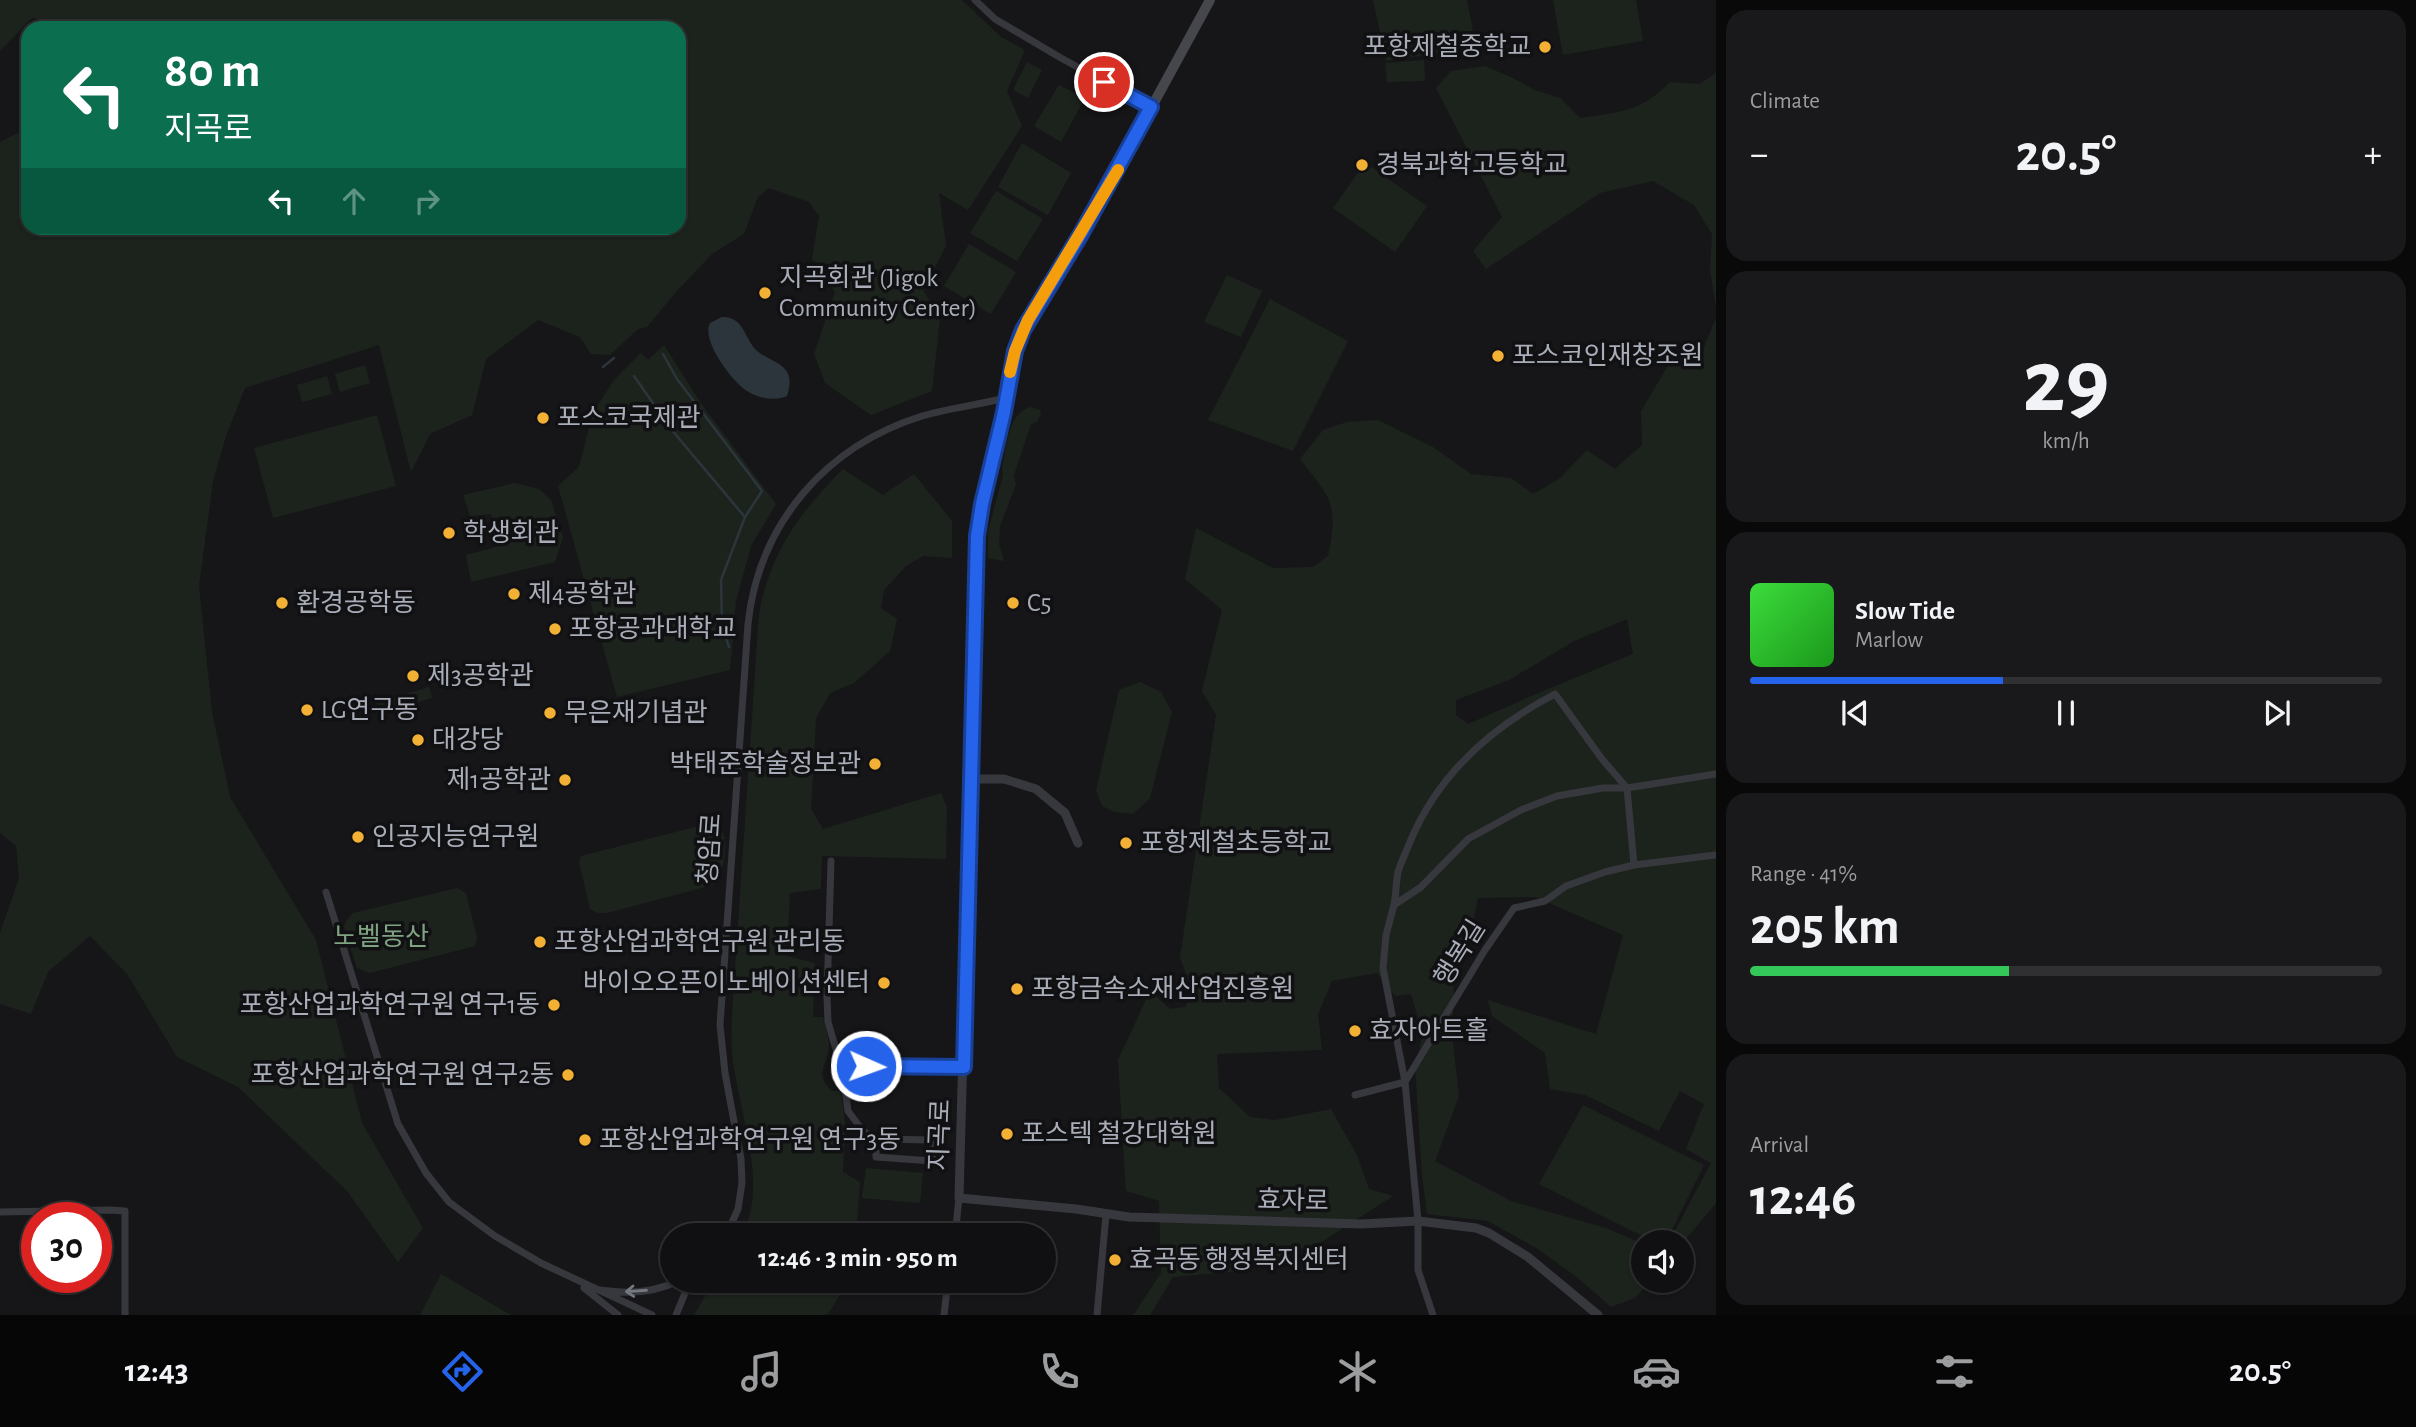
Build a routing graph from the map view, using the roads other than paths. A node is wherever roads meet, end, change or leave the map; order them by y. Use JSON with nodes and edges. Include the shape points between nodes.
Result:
{"nodes":[{"id":1,"x":975,"y":0,"type":"edge"},
{"id":2,"x":1210,"y":0,"type":"edge"},
{"id":3,"x":1151,"y":107,"type":"junction"},
{"id":4,"x":1005,"y":398,"type":"junction"},
{"id":5,"x":1716,"y":774,"type":"edge"},
{"id":6,"x":971,"y":779,"type":"junction"},
{"id":7,"x":1627,"y":789,"type":"junction"},
{"id":8,"x":1078,"y":843,"type":"dead end"},
{"id":9,"x":1716,"y":855,"type":"edge"},
{"id":10,"x":831,"y":861,"type":"dead end"},
{"id":11,"x":1634,"y":865,"type":"junction"},
{"id":12,"x":327,"y":892,"type":"dead end"},
{"id":13,"x":1394,"y":905,"type":"junction"},
{"id":14,"x":841,"y":1065,"type":"junction"},
{"id":15,"x":964,"y":1067,"type":"junction"},
{"id":16,"x":1405,"y":1083,"type":"junction"},
{"id":17,"x":1355,"y":1094,"type":"dead end"},
{"id":18,"x":876,"y":1139,"type":"junction"},
{"id":19,"x":959,"y":1198,"type":"junction"},
{"id":20,"x":0,"y":1212,"type":"edge"},
{"id":21,"x":1106,"y":1214,"type":"junction"},
{"id":22,"x":1418,"y":1221,"type":"junction"},
{"id":23,"x":732,"y":1223,"type":"edge"},
{"id":24,"x":956,"y":1223,"type":"edge"},
{"id":25,"x":576,"y":1281,"type":"junction"},
{"id":26,"x":660,"y":1288,"type":"edge"},
{"id":27,"x":592,"y":1289,"type":"junction"},
{"id":28,"x":685,"y":1293,"type":"edge"},
{"id":29,"x":947,"y":1293,"type":"edge"},
{"id":30,"x":125,"y":1315,"type":"edge"},
{"id":31,"x":618,"y":1315,"type":"edge"},
{"id":32,"x":652,"y":1315,"type":"edge"},
{"id":33,"x":676,"y":1315,"type":"edge"},
{"id":34,"x":944,"y":1315,"type":"edge"},
{"id":35,"x":1097,"y":1315,"type":"edge"},
{"id":36,"x":1433,"y":1315,"type":"edge"},
{"id":37,"x":1598,"y":1315,"type":"edge"}],
"edges":[{"from":1,"to":3,"type":"street","via":[[1006,26]]},
{"from":2,"to":3,"type":"main road","name":"지곡로"},
{"from":3,"to":4,"type":"main road","name":"지곡로","via":[[1028,320],[1015,351]]},
{"from":4,"to":6,"type":"street","name":"지곡로","via":[[977,536]]},
{"from":4,"to":23,"type":"street","name":"청암로","via":[[920,417],[848,450],[817,477],[790,511],[755,584],[748,624],[720,1026],[741,1159],[740,1204]]},
{"from":5,"to":7,"type":"street"},
{"from":6,"to":8,"type":"street","via":[[1004,779],[1036,789],[1065,813]]},
{"from":6,"to":15,"type":"street","name":"지곡로"},
{"from":7,"to":11,"type":"street"},
{"from":7,"to":13,"type":"street","via":[[1557,796],[1521,810],[1468,839],[1421,887]]},
{"from":7,"to":13,"type":"street","via":[[1555,694],[1494,732],[1440,787],[1419,821],[1399,871]]},
{"from":9,"to":11,"type":"street","name":"행복길"},
{"from":10,"to":14,"type":"street","via":[[827,1009]]},
{"from":11,"to":16,"type":"street","name":"행복길","via":[[1566,886],[1545,901],[1514,908]]},
{"from":12,"to":25,"type":"street","via":[[398,1124],[415,1158],[461,1212]]},
{"from":13,"to":16,"type":"street","via":[[1383,968]]},
{"from":14,"to":15,"type":"street"},
{"from":14,"to":18,"type":"street","via":[[848,1111]]},
{"from":15,"to":19,"type":"street","name":"지곡로"},
{"from":16,"to":17,"type":"street"},
{"from":16,"to":22,"type":"street"},
{"from":18,"to":18,"type":"street","via":[[876,1157],[932,1160],[930,1140]]},
{"from":19,"to":21,"type":"street","name":"효자로"},
{"from":19,"to":24,"type":"street","name":"지곡로"},
{"from":20,"to":30,"type":"street","via":[[125,1212]]},
{"from":21,"to":22,"type":"street","name":"효자로","via":[[1361,1224]]},
{"from":21,"to":35,"type":"street"},
{"from":22,"to":36,"type":"street","via":[[1418,1270]]},
{"from":22,"to":37,"type":"street","name":"효자로","via":[[1489,1233],[1528,1256]]},
{"from":25,"to":27,"type":"street"},
{"from":25,"to":31,"type":"street"},
{"from":26,"to":27,"type":"street","one_way":true,"via":[[633,1292]]},
{"from":27,"to":32,"type":"street"},
{"from":28,"to":33,"type":"street"},
{"from":29,"to":34,"type":"street"}]}
